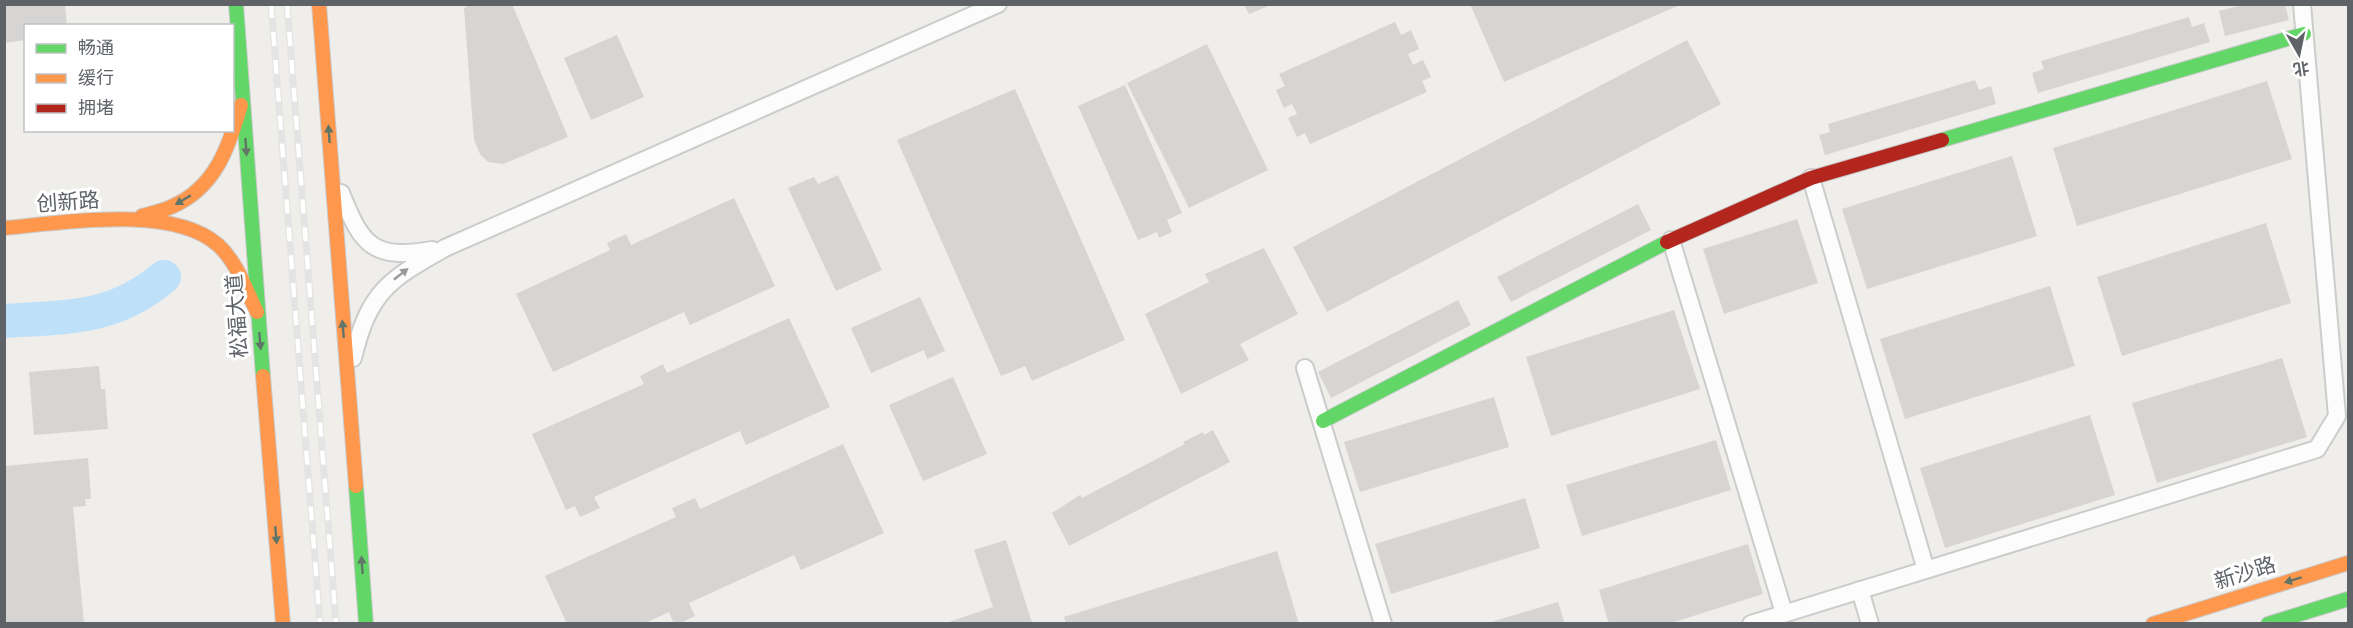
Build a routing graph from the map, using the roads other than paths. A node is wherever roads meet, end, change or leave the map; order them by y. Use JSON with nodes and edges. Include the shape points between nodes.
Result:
{"nodes":[{"id":1,"x":236,"y":4,"type":"edge"},
{"id":2,"x":319,"y":4,"type":"edge"},
{"id":3,"x":998,"y":4,"type":"edge"},
{"id":4,"x":2302,"y":4,"type":"edge"},
{"id":5,"x":2304,"y":34,"type":"junction"},
{"id":6,"x":243,"y":100,"type":"junction"},
{"id":7,"x":234,"y":129,"type":"edge"},
{"id":8,"x":233,"y":132,"type":"edge"},
{"id":9,"x":331,"y":170,"type":"junction"},
{"id":10,"x":1811,"y":178,"type":"junction"},
{"id":11,"x":134,"y":219,"type":"junction"},
{"id":12,"x":4,"y":228,"type":"edge"},
{"id":13,"x":1671,"y":240,"type":"junction"},
{"id":14,"x":445,"y":248,"type":"junction"},
{"id":15,"x":258,"y":313,"type":"junction"},
{"id":16,"x":1305,"y":368,"type":"dead end"},
{"id":17,"x":348,"y":380,"type":"junction"},
{"id":18,"x":1323,"y":421,"type":"junction"},
{"id":19,"x":2349,"y":563,"type":"edge"},
{"id":20,"x":1926,"y":570,"type":"junction"},
{"id":21,"x":1860,"y":590,"type":"junction"},
{"id":22,"x":2349,"y":599,"type":"edge"},
{"id":23,"x":1784,"y":613,"type":"junction"},
{"id":24,"x":2291,"y":616,"type":"junction"},
{"id":25,"x":2337,"y":616,"type":"dead end"},
{"id":26,"x":283,"y":624,"type":"edge"},
{"id":27,"x":366,"y":624,"type":"edge"},
{"id":28,"x":1383,"y":624,"type":"edge"},
{"id":29,"x":1751,"y":624,"type":"edge"},
{"id":30,"x":1870,"y":624,"type":"edge"},
{"id":31,"x":2153,"y":624,"type":"edge"},
{"id":32,"x":2268,"y":624,"type":"edge"}],
"edges":[{"from":1,"to":6,"type":"main road","name":"松福大道"},
{"from":9,"to":2,"type":"main road","one_way":true},
{"from":3,"to":14,"type":"street"},
{"from":4,"to":5,"type":"street"},
{"from":5,"to":10,"type":"main road"},
{"from":5,"to":20,"type":"street","via":[[2337,416],[2317,449]]},
{"from":6,"to":7,"type":"main road","name":"创新路","one_way":true},
{"from":6,"to":15,"type":"main road","name":"松福大道","one_way":true},
{"from":8,"to":11,"type":"main road","name":"创新路","one_way":true,"via":[[217,171],[198,191],[178,204]]},
{"from":9,"to":14,"type":"street","via":[[355,226],[370,245],[405,254]]},
{"from":17,"to":9,"type":"main road","one_way":true},
{"from":10,"to":13,"type":"main road"},
{"from":10,"to":20,"type":"street"},
{"from":11,"to":12,"type":"main road","name":"创新路"},
{"from":11,"to":15,"type":"main road","name":"创新路","via":[[180,224],[216,244],[232,261]]},
{"from":13,"to":18,"type":"main road"},
{"from":13,"to":23,"type":"street"},
{"from":17,"to":14,"type":"street","one_way":true,"via":[[358,336],[382,290],[404,271]]},
{"from":15,"to":26,"type":"main road","name":"松福大道","one_way":true},
{"from":16,"to":18,"type":"street"},
{"from":27,"to":17,"type":"main road","one_way":true},
{"from":18,"to":28,"type":"street"},
{"from":19,"to":31,"type":"main road","name":"新沙路","one_way":true},
{"from":20,"to":21,"type":"street"},
{"from":21,"to":23,"type":"street"},
{"from":21,"to":30,"type":"street"},
{"from":22,"to":24,"type":"main road"},
{"from":23,"to":29,"type":"street"},
{"from":24,"to":25,"type":"main road"},
{"from":24,"to":32,"type":"main road"}]}
